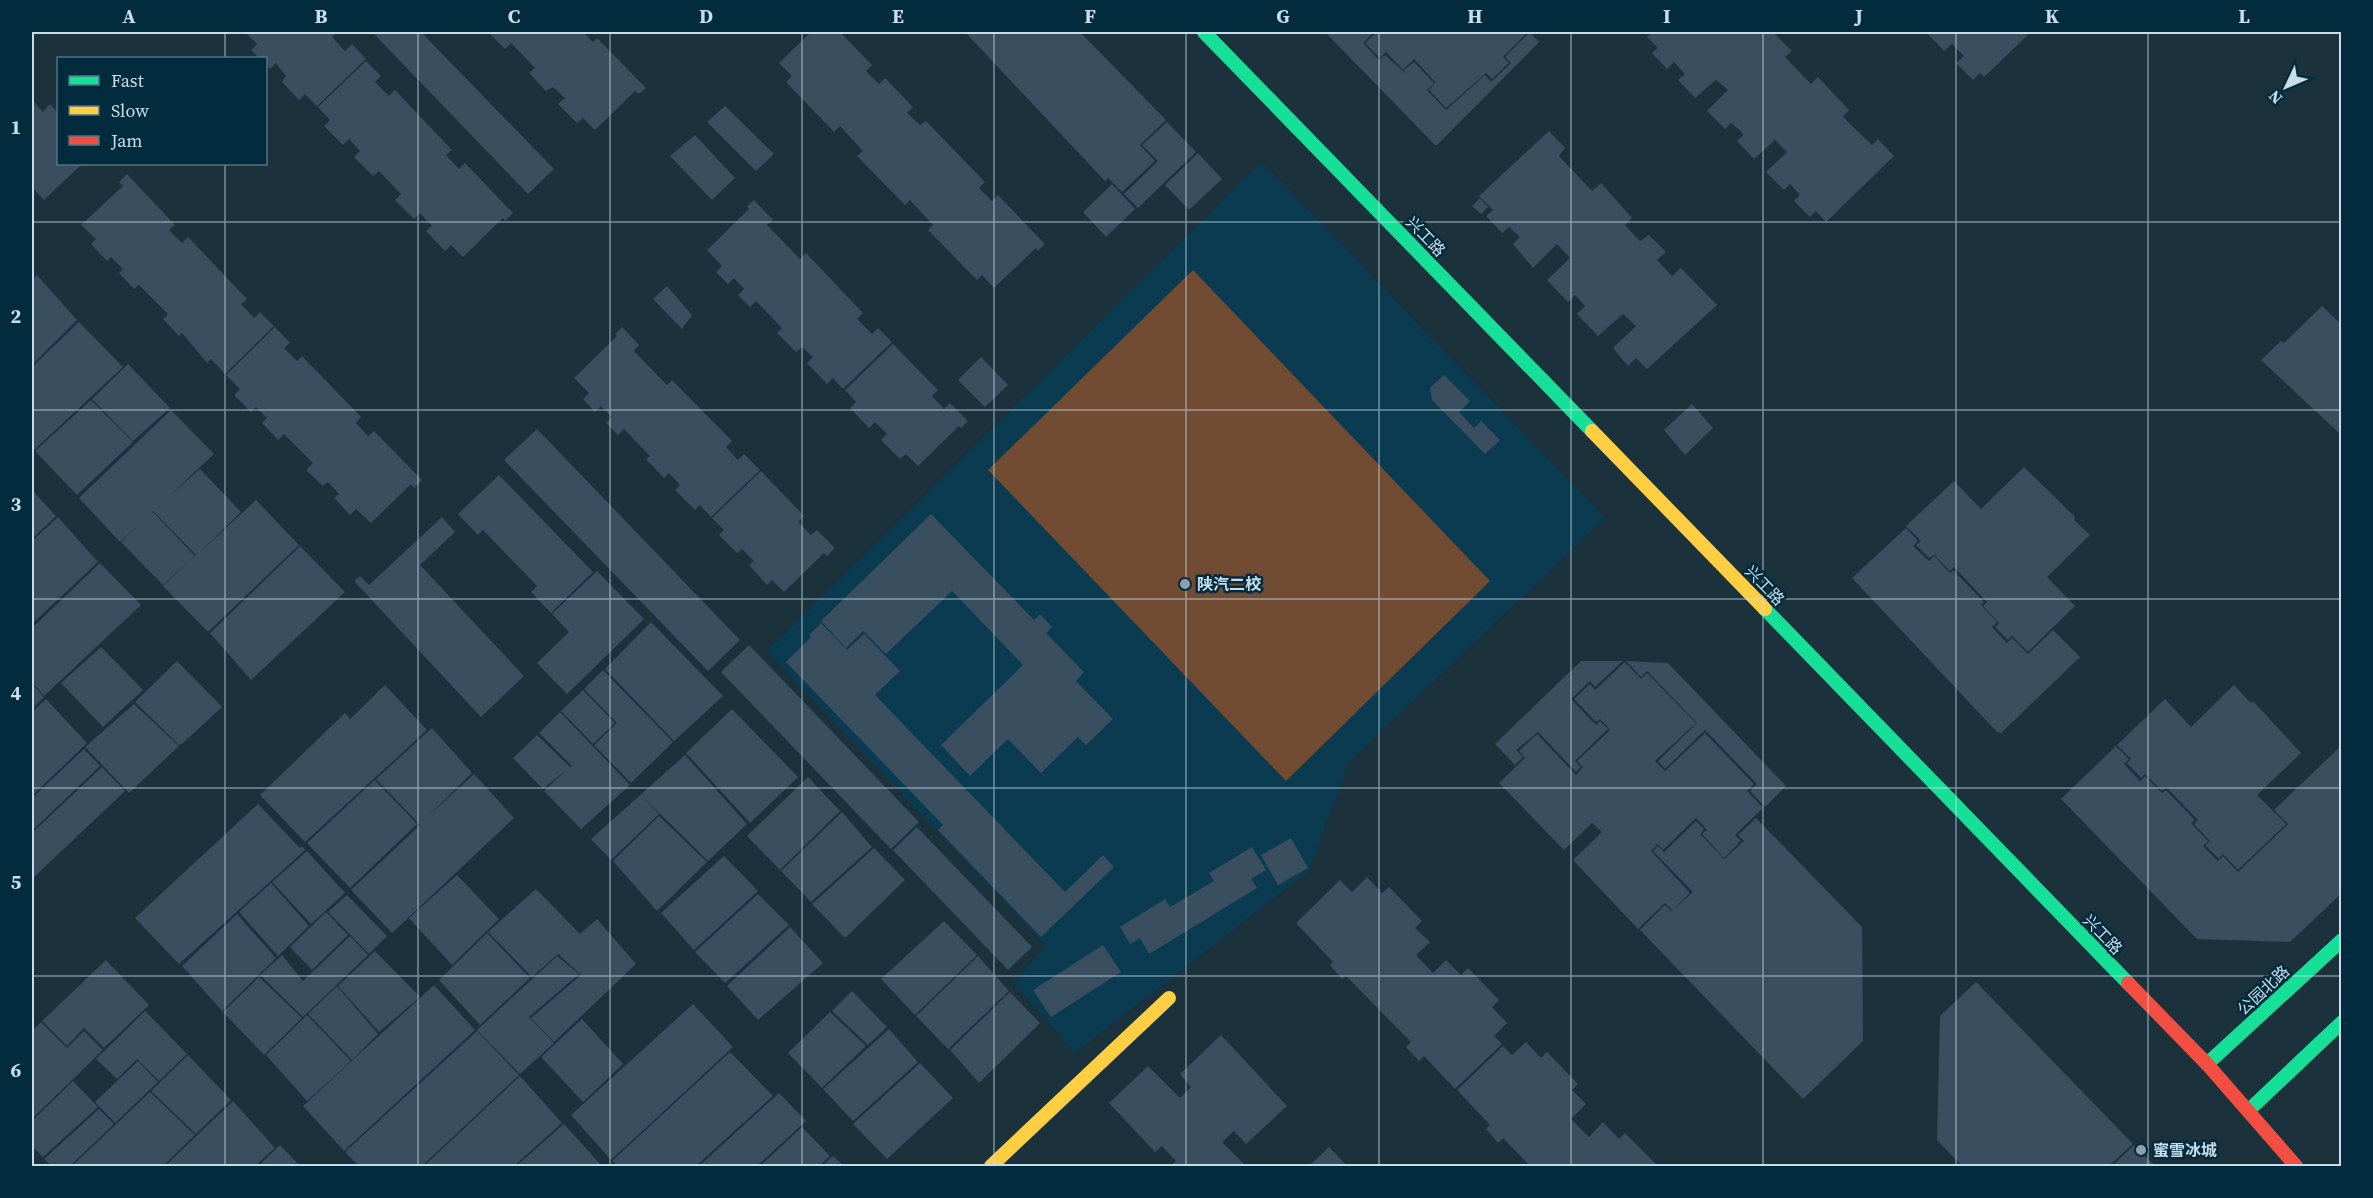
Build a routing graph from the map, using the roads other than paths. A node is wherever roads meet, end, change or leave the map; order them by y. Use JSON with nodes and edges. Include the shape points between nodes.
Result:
{"nodes":[{"id":1,"x":1204,"y":32,"type":"edge"},
{"id":2,"x":2342,"y":940,"type":"edge"},
{"id":3,"x":1169,"y":998,"type":"dead end"},
{"id":4,"x":2342,"y":1022,"type":"edge"},
{"id":5,"x":2207,"y":1064,"type":"junction"},
{"id":6,"x":2249,"y":1110,"type":"junction"},
{"id":7,"x":990,"y":1167,"type":"edge"},
{"id":8,"x":2296,"y":1167,"type":"edge"}],
"edges":[{"from":1,"to":5,"type":"street","name":"兴工路"},
{"from":2,"to":5,"type":"street","name":"公园北路"},
{"from":3,"to":7,"type":"street"},
{"from":4,"to":6,"type":"street"},
{"from":5,"to":6,"type":"street","name":"兴工路"},
{"from":6,"to":8,"type":"street","name":"兴工路"}]}
